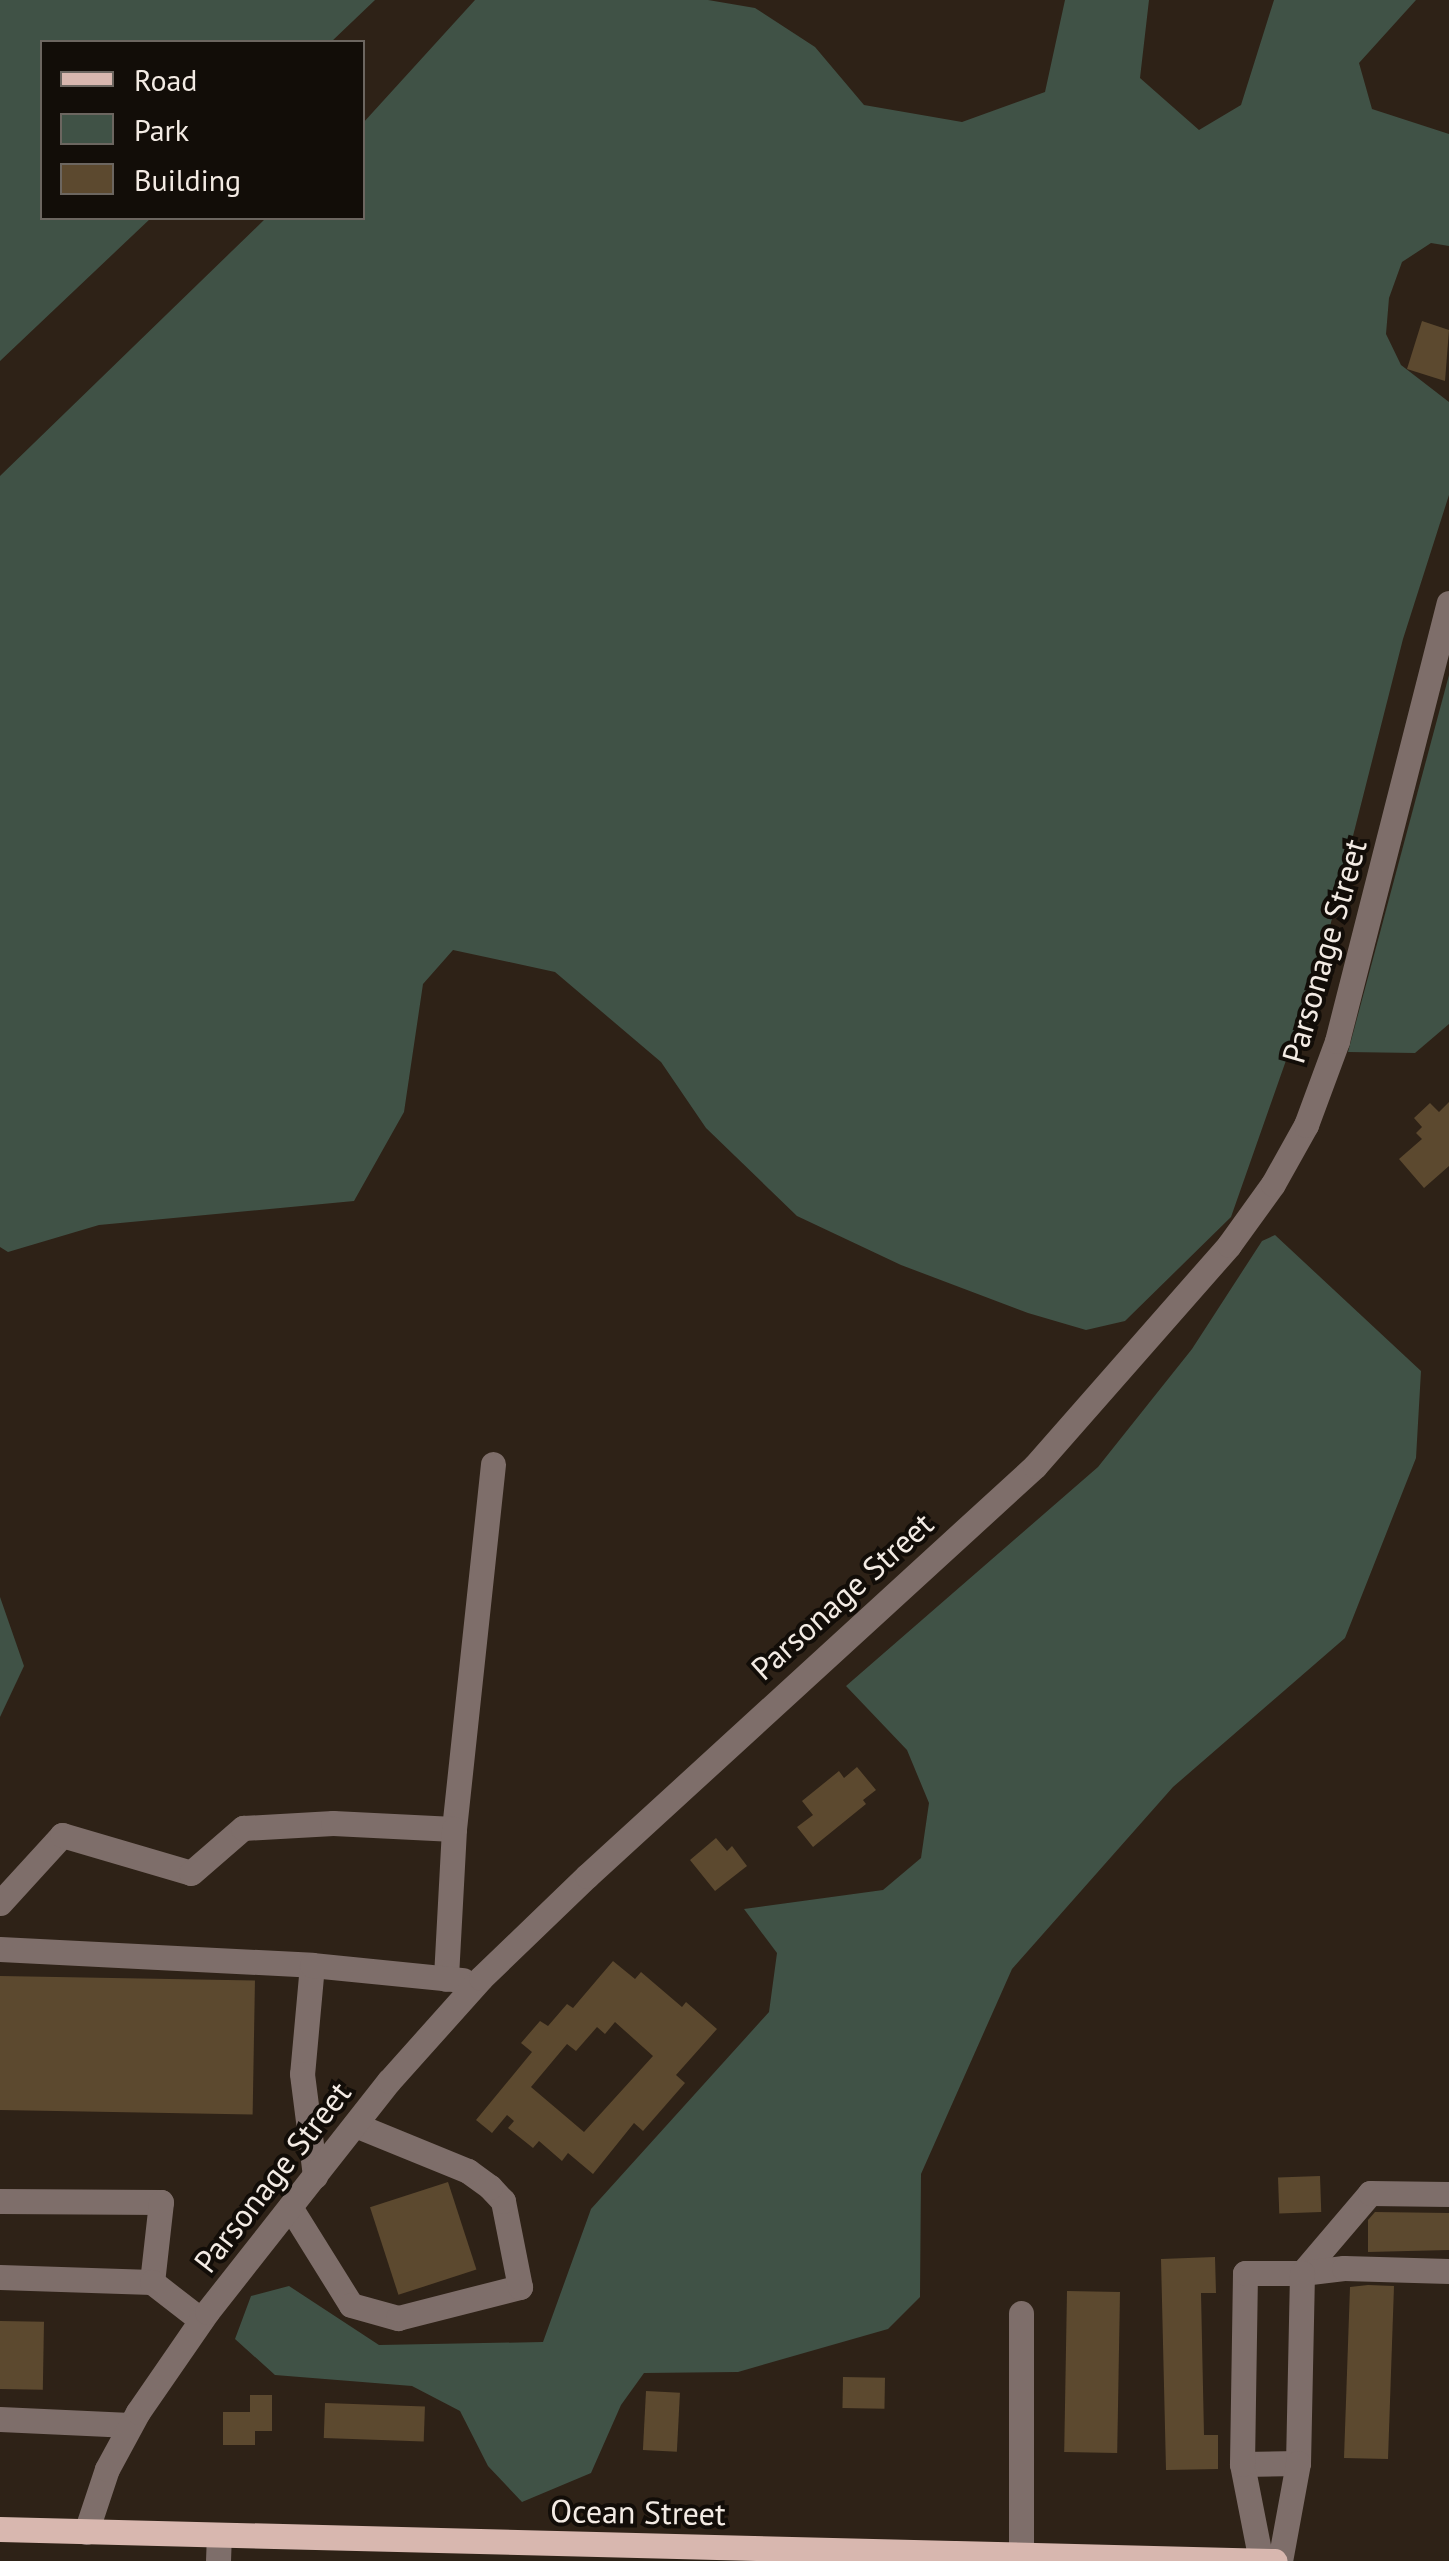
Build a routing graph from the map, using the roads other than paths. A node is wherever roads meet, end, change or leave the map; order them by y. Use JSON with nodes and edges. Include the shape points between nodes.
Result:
{"nodes":[{"id":1,"x":1449,"y":604,"type":"edge"},
{"id":2,"x":493,"y":1464,"type":"dead end"},
{"id":3,"x":454,"y":1829,"type":"junction"},
{"id":4,"x":0,"y":1903,"type":"edge"},
{"id":5,"x":0,"y":1949,"type":"edge"},
{"id":6,"x":312,"y":1965,"type":"junction"},
{"id":7,"x":446,"y":1978,"type":"junction"},
{"id":8,"x":478,"y":1982,"type":"junction"},
{"id":9,"x":354,"y":2125,"type":"junction"},
{"id":10,"x":314,"y":2176,"type":"junction"},
{"id":11,"x":1449,"y":2194,"type":"edge"},
{"id":12,"x":0,"y":2201,"type":"edge"},
{"id":13,"x":290,"y":2206,"type":"junction"},
{"id":14,"x":1449,"y":2271,"type":"edge"},
{"id":15,"x":1302,"y":2273,"type":"junction"},
{"id":16,"x":0,"y":2277,"type":"edge"},
{"id":17,"x":152,"y":2282,"type":"junction"},
{"id":18,"x":1021,"y":2313,"type":"dead end"},
{"id":19,"x":201,"y":2320,"type":"junction"},
{"id":20,"x":0,"y":2418,"type":"edge"},
{"id":21,"x":130,"y":2425,"type":"junction"},
{"id":22,"x":1298,"y":2463,"type":"junction"},
{"id":23,"x":1242,"y":2464,"type":"junction"},
{"id":24,"x":0,"y":2529,"type":"edge"},
{"id":25,"x":86,"y":2532,"type":"junction"},
{"id":26,"x":218,"y":2548,"type":"edge"},
{"id":27,"x":1020,"y":2554,"type":"junction"},
{"id":28,"x":942,"y":2557,"type":"edge"},
{"id":29,"x":1261,"y":2560,"type":"edge"},
{"id":30,"x":1278,"y":2561,"type":"edge"}],
"edges":[{"from":1,"to":8,"type":"street","name":"Parsonage Street","via":[[1337,1041],[1306,1126],[1272,1184],[1229,1244],[1035,1466],[745,1727]]},
{"from":2,"to":3,"type":"street"},
{"from":3,"to":4,"type":"street","via":[[333,1823],[243,1828],[192,1872],[62,1836]]},
{"from":3,"to":7,"type":"street"},
{"from":5,"to":6,"type":"street"},
{"from":6,"to":7,"type":"street"},
{"from":6,"to":10,"type":"street","via":[[302,2074]]},
{"from":7,"to":8,"type":"street"},
{"from":8,"to":9,"type":"street","name":"Parsonage Street"},
{"from":9,"to":10,"type":"street","name":"Parsonage Street"},
{"from":9,"to":13,"type":"street","via":[[468,2170],[490,2187],[503,2200],[520,2287],[398,2318],[351,2305]]},
{"from":10,"to":13,"type":"street","name":"Parsonage Street"},
{"from":11,"to":15,"type":"street","via":[[1370,2194]]},
{"from":12,"to":17,"type":"street","via":[[162,2202]]},
{"from":13,"to":19,"type":"street","name":"Parsonage Street"},
{"from":14,"to":15,"type":"street"},
{"from":15,"to":22,"type":"street"},
{"from":15,"to":23,"type":"street","via":[[1246,2273]]},
{"from":16,"to":17,"type":"street"},
{"from":17,"to":19,"type":"street"},
{"from":18,"to":27,"type":"street"},
{"from":19,"to":21,"type":"street","name":"Parsonage Street"},
{"from":20,"to":21,"type":"street"},
{"from":21,"to":25,"type":"street","name":"Parsonage Street"},
{"from":22,"to":23,"type":"street"},
{"from":22,"to":30,"type":"street"},
{"from":23,"to":29,"type":"street"},
{"from":24,"to":25,"type":"main road","name":"Ocean Street"},
{"from":25,"to":26,"type":"main road","name":"Ocean Street"},
{"from":26,"to":28,"type":"main road","name":"Ocean Street"},
{"from":27,"to":28,"type":"main road","name":"Ocean Street"},
{"from":27,"to":29,"type":"main road","name":"Ocean Street"},
{"from":29,"to":30,"type":"main road","name":"Ocean Street"}]}
